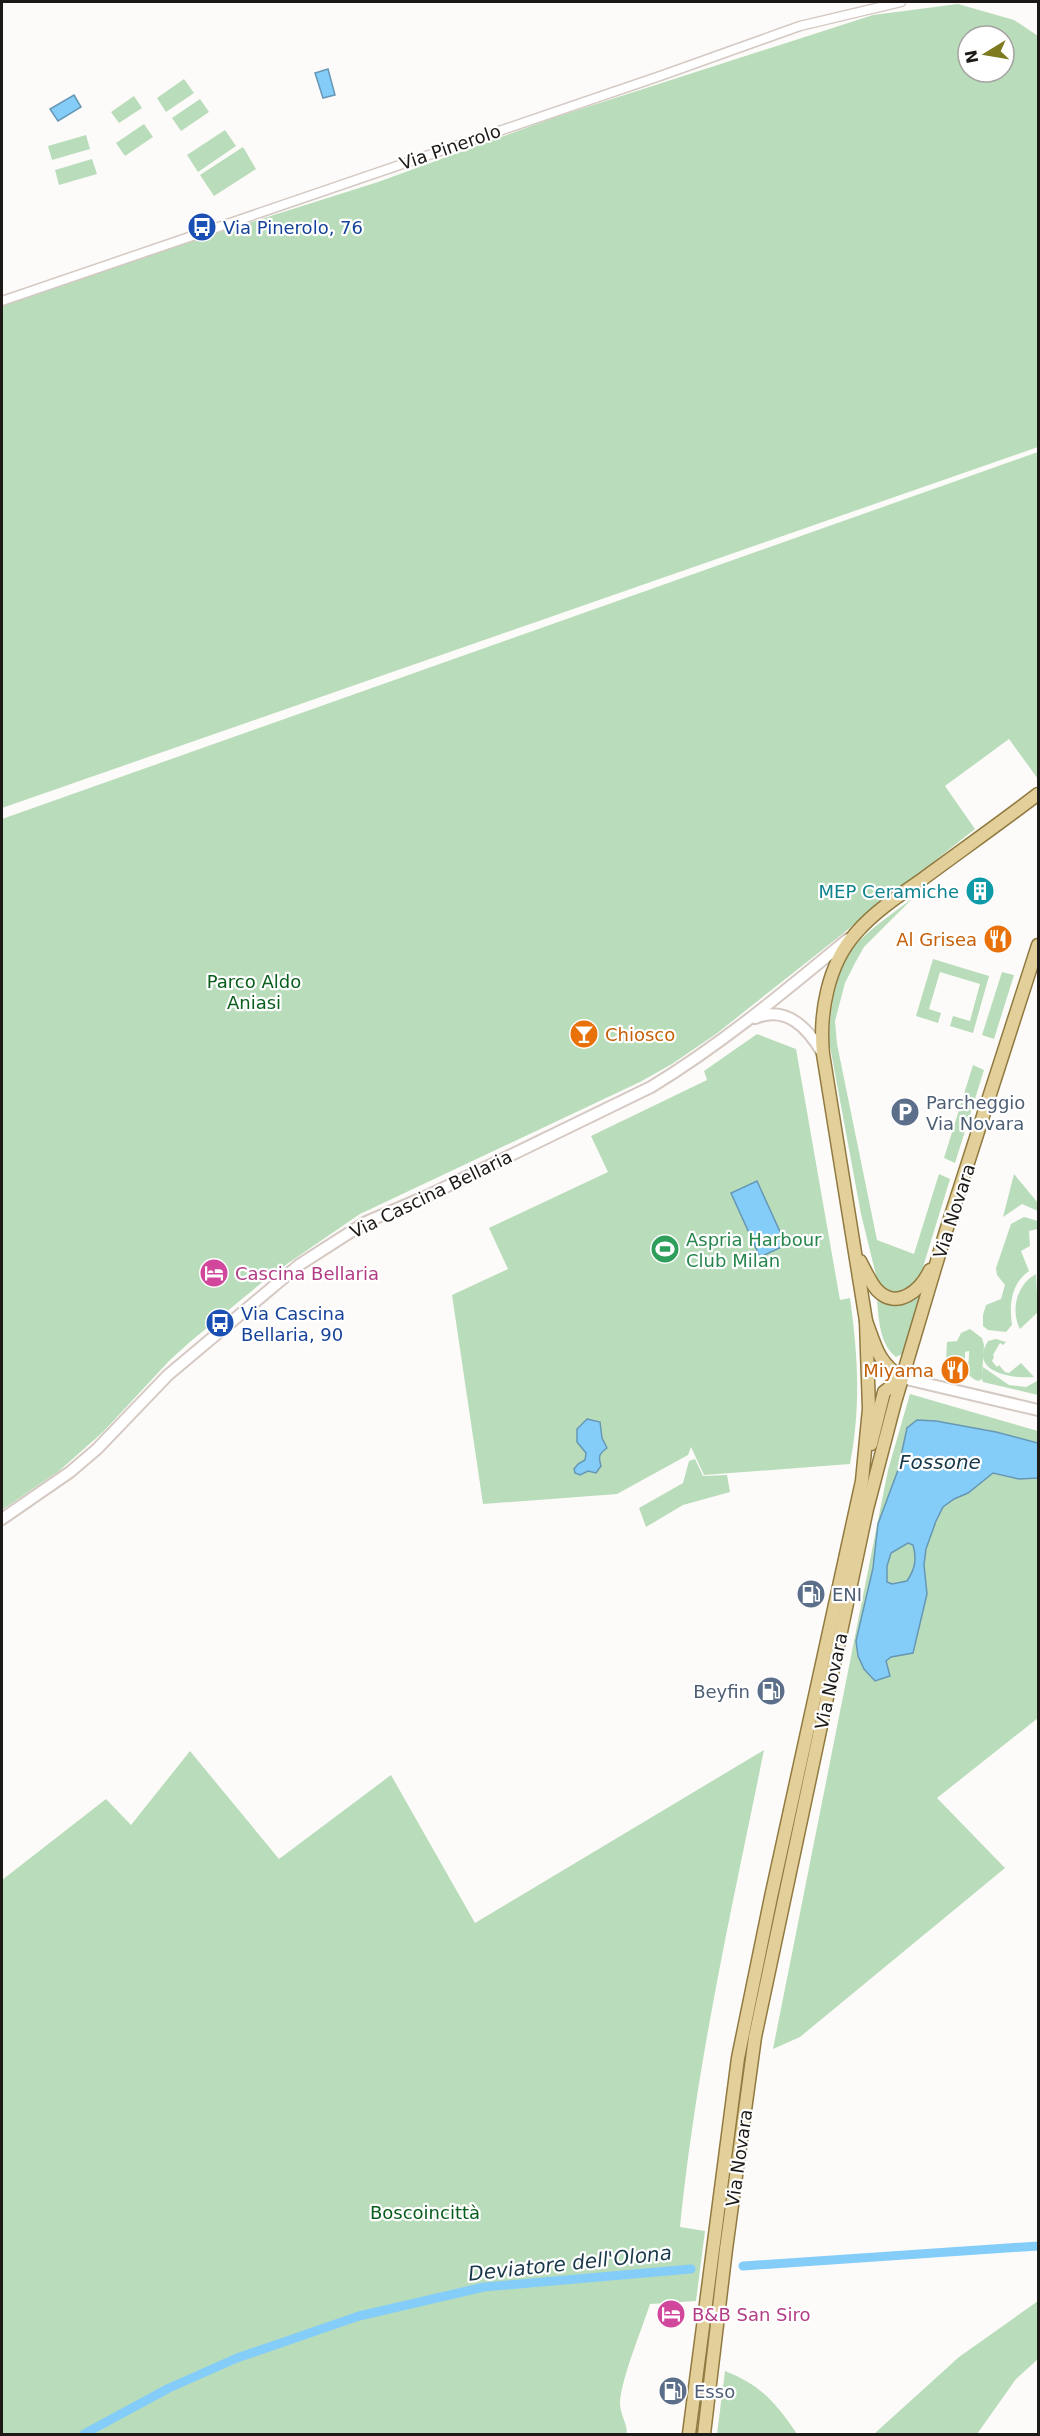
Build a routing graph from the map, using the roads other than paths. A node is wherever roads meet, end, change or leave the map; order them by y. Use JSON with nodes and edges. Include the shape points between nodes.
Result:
{"nodes":[{"id":1,"x":901,"y":2,"type":"edge"},
{"id":2,"x":2,"y":301,"type":"edge"},
{"id":3,"x":1038,"y":794,"type":"edge"},
{"id":4,"x":856,"y":933,"type":"junction"},
{"id":5,"x":1038,"y":945,"type":"edge"},
{"id":6,"x":749,"y":1020,"type":"junction"},
{"id":7,"x":823,"y":1054,"type":"junction"},
{"id":8,"x":946,"y":1231,"type":"junction"},
{"id":9,"x":855,"y":1252,"type":"junction"},
{"id":10,"x":866,"y":1321,"type":"junction"},
{"id":11,"x":902,"y":1378,"type":"junction"},
{"id":12,"x":1038,"y":1410,"type":"edge"},
{"id":13,"x":862,"y":1481,"type":"junction"},
{"id":14,"x":2,"y":1519,"type":"edge"},
{"id":15,"x":689,"y":2434,"type":"edge"},
{"id":16,"x":704,"y":2434,"type":"edge"}],
"edges":[{"from":1,"to":2,"type":"street","name":"Via Pinerolo","via":[[800,26]]},
{"from":3,"to":4,"type":"main road","name":"Via Cascina Bellaria","via":[[910,887]]},
{"from":4,"to":6,"type":"street","name":"Via Cascina Bellaria"},
{"from":4,"to":7,"type":"main road","name":"Via Cascina Bellaria","via":[[841,956],[825,999]]},
{"from":5,"to":8,"type":"main road","name":"Via Novara"},
{"from":6,"to":7,"type":"street","name":"Via Cascina Bellaria","via":[[771,1014],[791,1017],[804,1027]]},
{"from":6,"to":14,"type":"street","name":"Via Cascina Bellaria","via":[[651,1087],[366,1222],[299,1265],[168,1375],[98,1449]]},
{"from":7,"to":9,"type":"main road","name":"Via Cascina Bellaria"},
{"from":8,"to":9,"type":"main road","via":[[926,1278],[916,1290],[900,1299],[886,1297],[876,1288]]},
{"from":8,"to":11,"type":"main road","name":"Via Novara"},
{"from":9,"to":10,"type":"main road","name":"Via Cascina Bellaria"},
{"from":10,"to":11,"type":"main road","via":[[882,1361]]},
{"from":10,"to":13,"type":"main road","name":"Via Novara","via":[[868,1409]]},
{"from":11,"to":12,"type":"street"},
{"from":11,"to":13,"type":"main road","via":[[884,1392]]},
{"from":11,"to":16,"type":"main road","name":"Via Novara","via":[[867,1509],[758,2021]]},
{"from":13,"to":15,"type":"main road","name":"Via Novara","via":[[738,2058]]}]}
